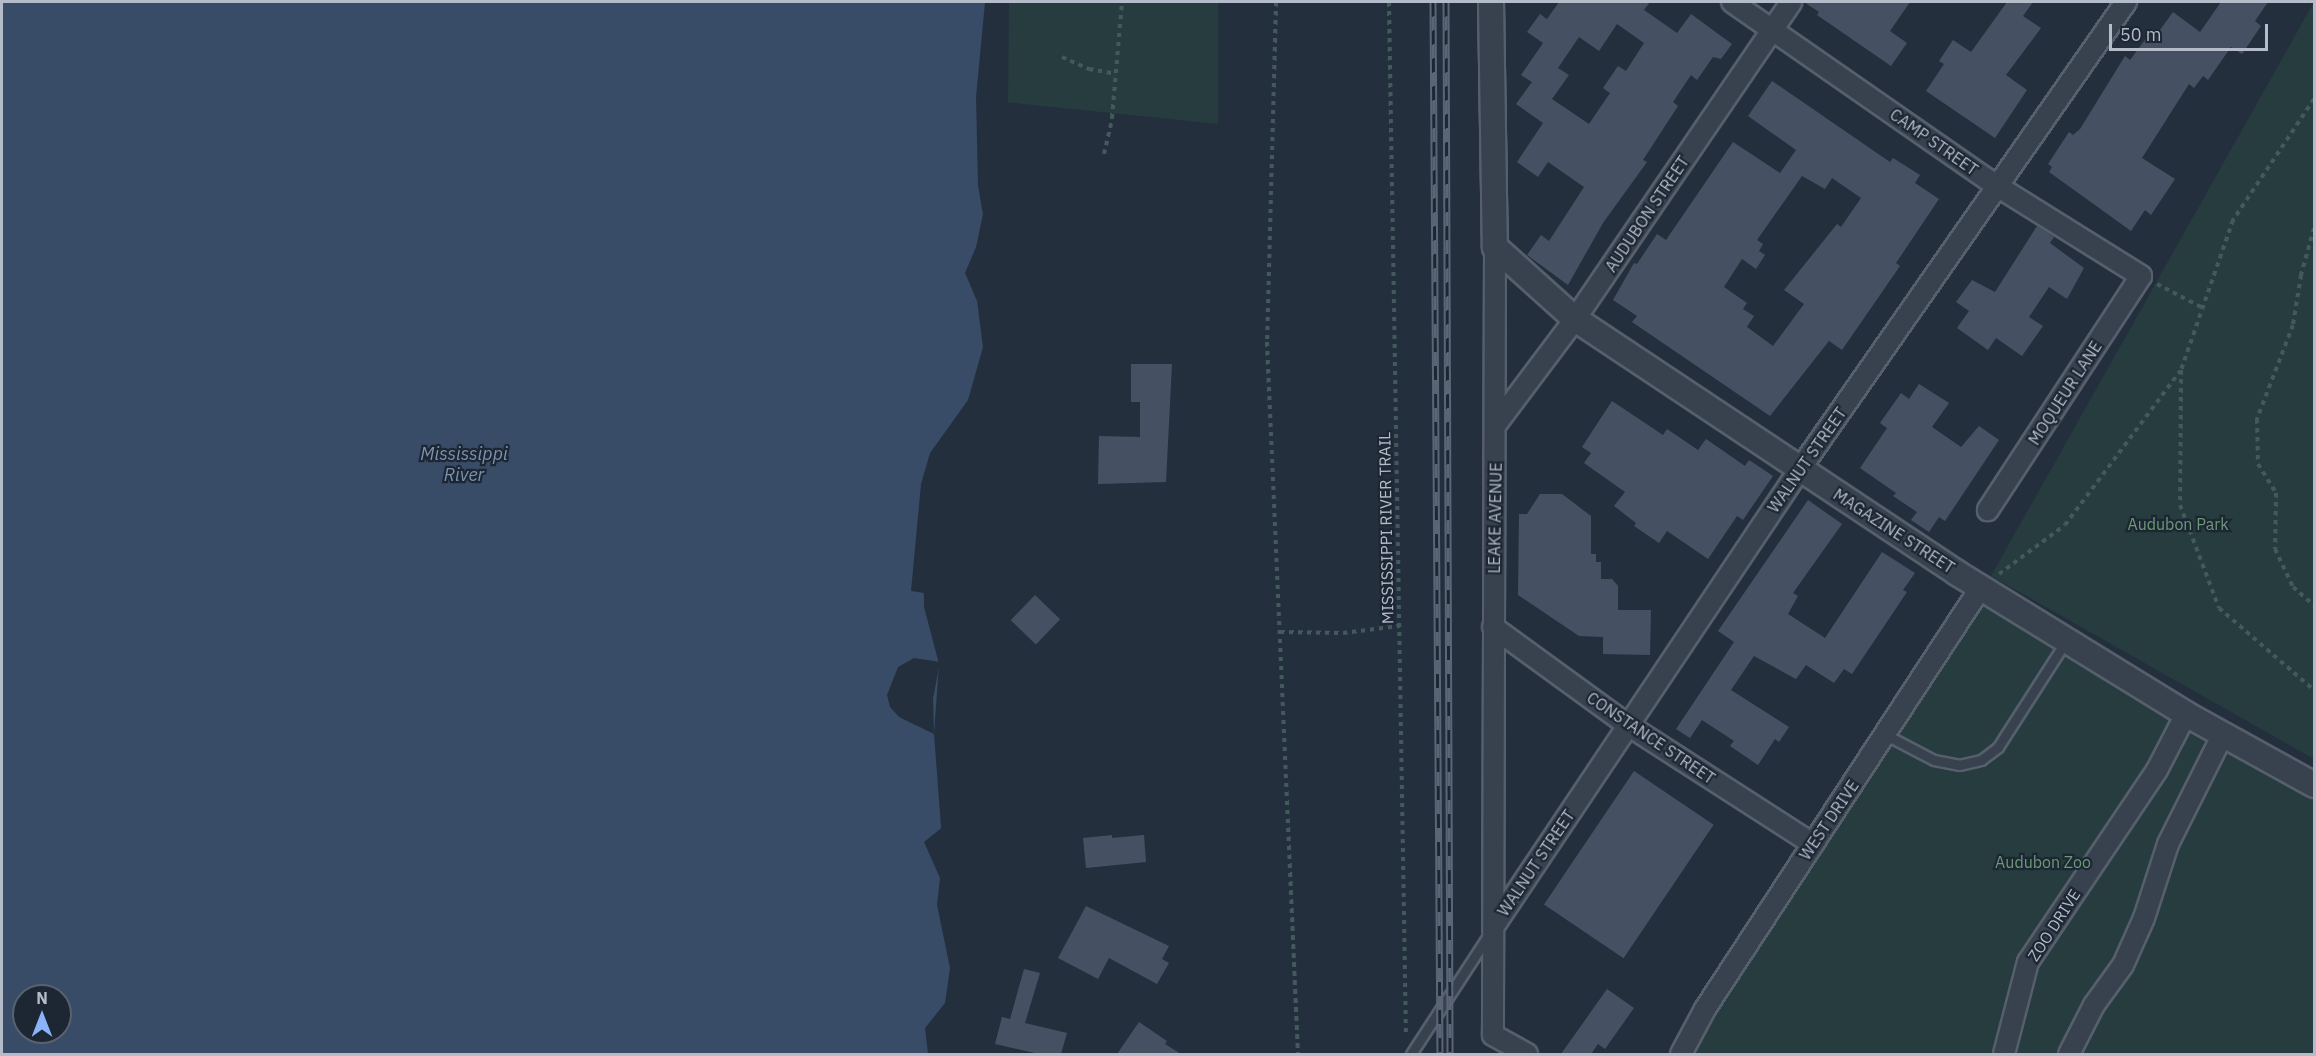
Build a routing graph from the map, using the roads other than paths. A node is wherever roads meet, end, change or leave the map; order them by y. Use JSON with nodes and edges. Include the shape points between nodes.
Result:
{"nodes":[{"id":1,"x":1491,"y":2,"type":"edge"},
{"id":2,"x":1732,"y":2,"type":"edge"},
{"id":3,"x":1791,"y":2,"type":"edge"},
{"id":4,"x":2126,"y":2,"type":"edge"},
{"id":5,"x":1772,"y":29,"type":"junction"},
{"id":6,"x":1997,"y":186,"type":"junction"},
{"id":7,"x":1495,"y":247,"type":"junction"},
{"id":8,"x":2141,"y":276,"type":"joint"},
{"id":9,"x":1575,"y":319,"type":"junction"},
{"id":10,"x":1497,"y":423,"type":"junction"},
{"id":11,"x":1800,"y":469,"type":"junction"},
{"id":12,"x":1988,"y":510,"type":"dead end"},
{"id":13,"x":1981,"y":587,"type":"junction"},
{"id":14,"x":1493,"y":627,"type":"junction"},
{"id":15,"x":2066,"y":641,"type":"junction"},
{"id":16,"x":2186,"y":714,"type":"junction"},
{"id":17,"x":1628,"y":725,"type":"junction"},
{"id":18,"x":2223,"y":734,"type":"junction"},
{"id":19,"x":1886,"y":735,"type":"junction"},
{"id":20,"x":2314,"y":785,"type":"edge"},
{"id":21,"x":1813,"y":844,"type":"junction"},
{"id":22,"x":1496,"y":923,"type":"junction"},
{"id":23,"x":1411,"y":1054,"type":"edge"},
{"id":24,"x":1527,"y":1054,"type":"edge"},
{"id":25,"x":1681,"y":1054,"type":"edge"},
{"id":26,"x":2004,"y":1054,"type":"edge"},
{"id":27,"x":2069,"y":1054,"type":"edge"}],
"edges":[{"from":1,"to":7,"type":"street","name":"LEAKE AVENUE"},
{"from":2,"to":5,"type":"street","name":"CAMP STREET"},
{"from":3,"to":5,"type":"street","name":"AUDUBON STREET"},
{"from":4,"to":6,"type":"street","name":"WALNUT STREET"},
{"from":5,"to":6,"type":"street","name":"CAMP STREET"},
{"from":5,"to":9,"type":"street","name":"AUDUBON STREET"},
{"from":6,"to":8,"type":"street","name":"CAMP STREET"},
{"from":6,"to":11,"type":"street","name":"WALNUT STREET"},
{"from":7,"to":9,"type":"street","name":"MAGAZINE STREET"},
{"from":7,"to":10,"type":"street","name":"LEAKE AVENUE"},
{"from":8,"to":12,"type":"street","name":"MOQUEUR LANE"},
{"from":9,"to":10,"type":"street","name":"AUDUBON STREET"},
{"from":9,"to":11,"type":"street","name":"MAGAZINE STREET"},
{"from":10,"to":14,"type":"street","name":"LEAKE AVENUE"},
{"from":11,"to":13,"type":"street","name":"MAGAZINE STREET"},
{"from":11,"to":17,"type":"street","name":"WALNUT STREET"},
{"from":13,"to":15,"type":"street","name":"MAGAZINE STREET"},
{"from":13,"to":19,"type":"street","name":"WEST DRIVE"},
{"from":14,"to":17,"type":"street","name":"CONSTANCE STREET"},
{"from":14,"to":22,"type":"street","name":"LEAKE AVENUE"},
{"from":15,"to":16,"type":"street","name":"MAGAZINE STREET"},
{"from":15,"to":19,"type":"lane","via":[[1998,747],[1981,760],[1959,765],[1934,760]]},
{"from":16,"to":18,"type":"street","name":"MAGAZINE STREET"},
{"from":16,"to":26,"type":"street","name":"ZOO DRIVE","via":[[2157,770],[2028,962]]},
{"from":17,"to":21,"type":"street","name":"CONSTANCE STREET"},
{"from":17,"to":22,"type":"street","name":"WALNUT STREET"},
{"from":18,"to":20,"type":"street","name":"MAGAZINE STREET"},
{"from":18,"to":27,"type":"street","via":[[2168,844],[2144,918],[2123,965],[2094,1005]]},
{"from":19,"to":21,"type":"street","name":"WEST DRIVE"},
{"from":21,"to":25,"type":"street","name":"WEST DRIVE"},
{"from":22,"to":23,"type":"lane"},
{"from":22,"to":24,"type":"street","name":"LEAKE AVENUE","via":[[1493,1035]]}]}
